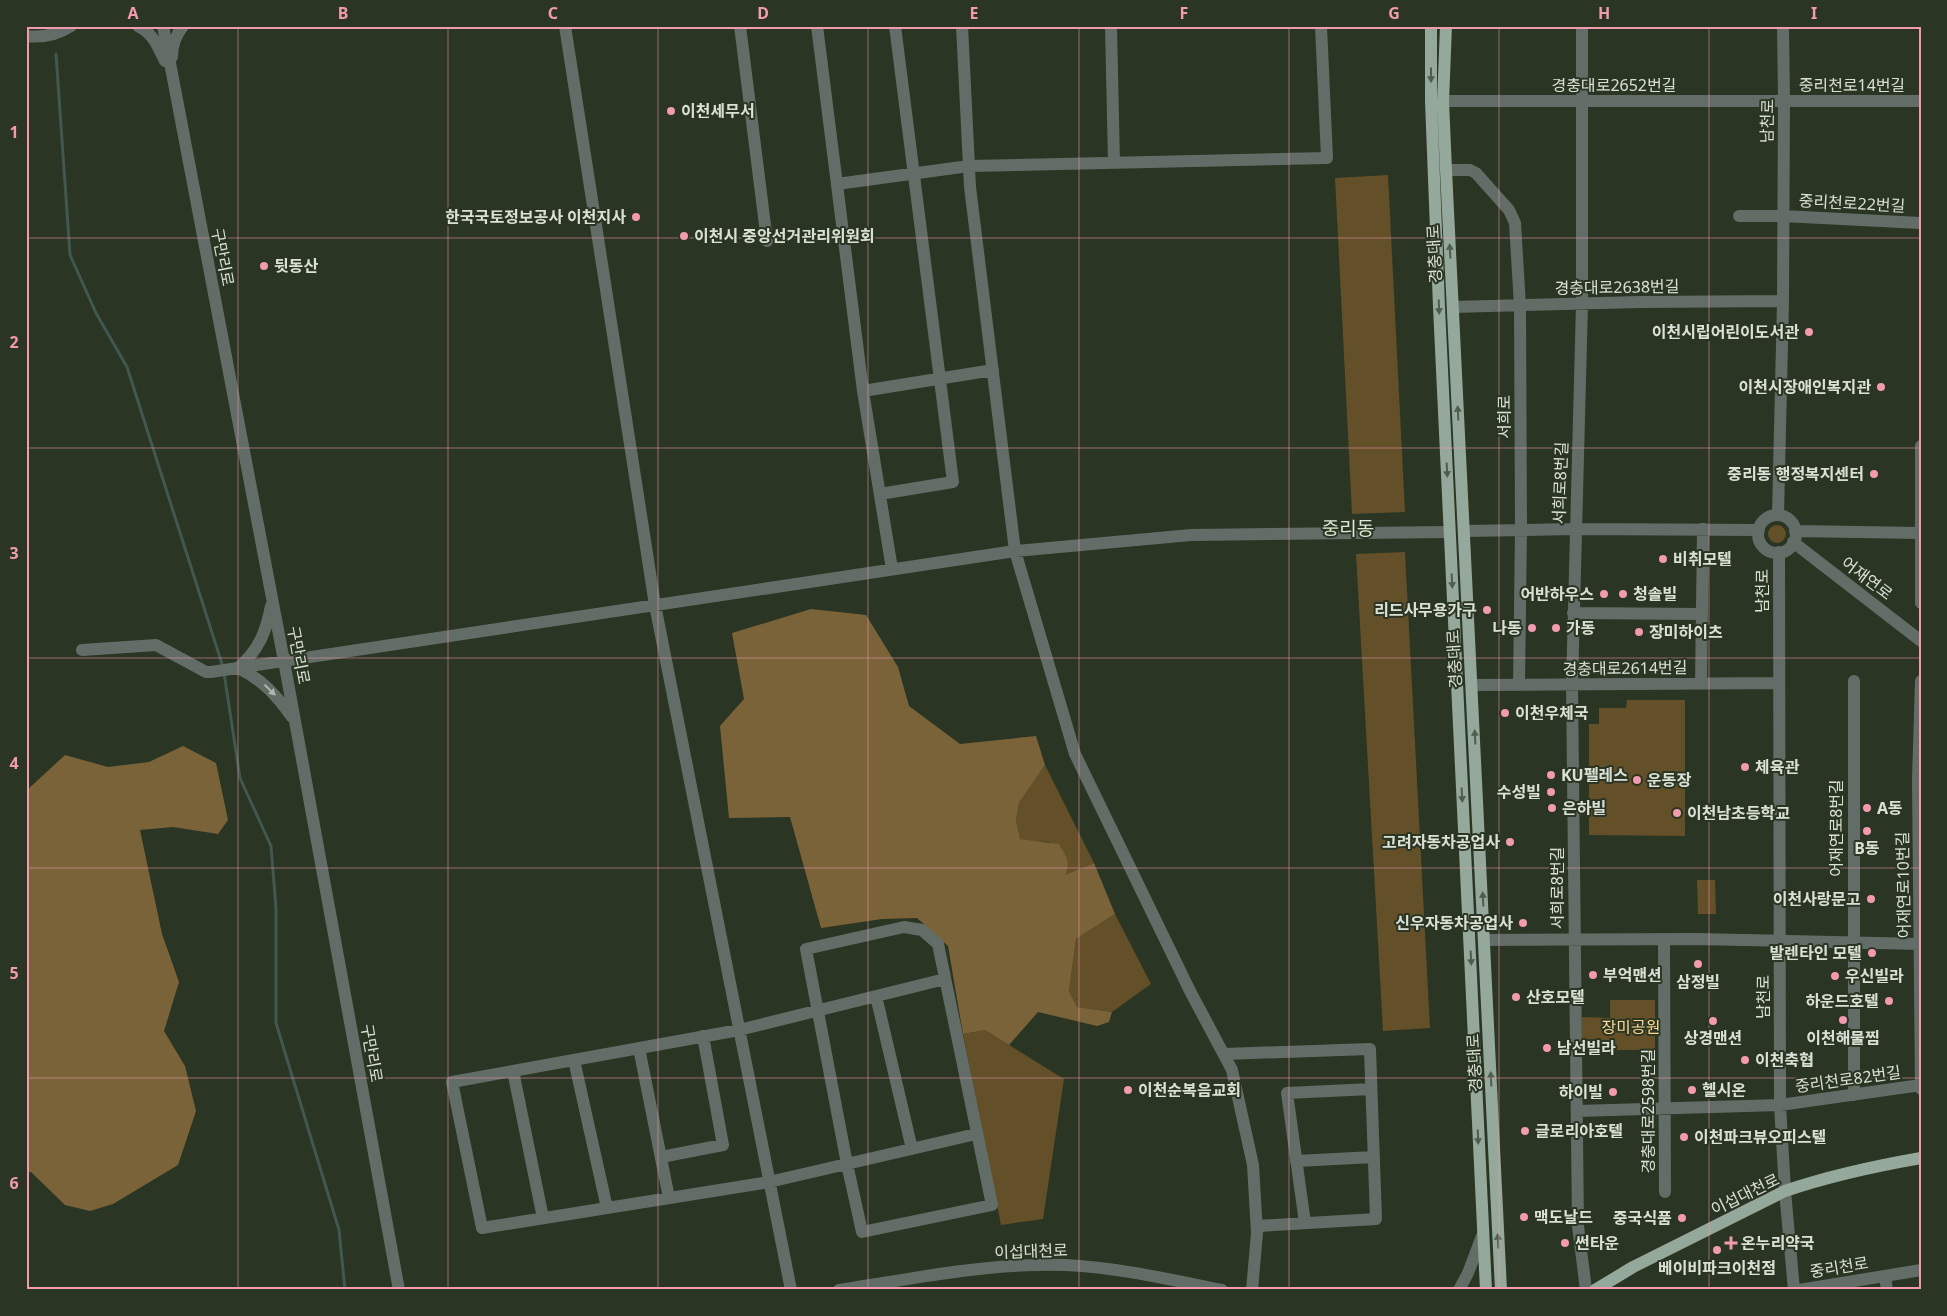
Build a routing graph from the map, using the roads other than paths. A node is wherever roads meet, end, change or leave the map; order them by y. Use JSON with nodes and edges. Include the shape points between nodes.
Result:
{"nodes":[{"id":1,"x":71,"y":26,"type":"edge"},
{"id":2,"x":138,"y":26,"type":"edge"},
{"id":3,"x":163,"y":26,"type":"edge"},
{"id":4,"x":183,"y":26,"type":"edge"},
{"id":5,"x":565,"y":26,"type":"edge"},
{"id":6,"x":740,"y":26,"type":"edge"},
{"id":7,"x":817,"y":26,"type":"edge"},
{"id":8,"x":895,"y":26,"type":"edge"},
{"id":9,"x":962,"y":26,"type":"edge"},
{"id":10,"x":1111,"y":26,"type":"edge"},
{"id":11,"x":1321,"y":26,"type":"edge"},
{"id":12,"x":1431,"y":26,"type":"edge"},
{"id":13,"x":1446,"y":26,"type":"edge"},
{"id":14,"x":1582,"y":26,"type":"edge"},
{"id":15,"x":1783,"y":26,"type":"edge"},
{"id":16,"x":57,"y":30,"type":"edge"},
{"id":17,"x":26,"y":36,"type":"edge"},
{"id":18,"x":172,"y":75,"type":"junction"},
{"id":19,"x":1444,"y":101,"type":"junction"},
{"id":20,"x":1581,"y":101,"type":"junction"},
{"id":21,"x":1784,"y":101,"type":"junction"},
{"id":22,"x":1921,"y":101,"type":"edge"},
{"id":23,"x":1114,"y":163,"type":"junction"},
{"id":24,"x":969,"y":166,"type":"junction"},
{"id":25,"x":1446,"y":170,"type":"junction"},
{"id":26,"x":913,"y":172,"type":"junction"},
{"id":27,"x":837,"y":184,"type":"junction"},
{"id":28,"x":1738,"y":216,"type":"dead end"},
{"id":29,"x":1782,"y":216,"type":"junction"},
{"id":30,"x":1921,"y":223,"type":"edge"},
{"id":31,"x":767,"y":241,"type":"dead end"},
{"id":32,"x":1783,"y":301,"type":"junction"},
{"id":33,"x":1582,"y":304,"type":"junction"},
{"id":34,"x":1520,"y":306,"type":"junction"},
{"id":35,"x":1452,"y":307,"type":"junction"},
{"id":36,"x":993,"y":370,"type":"junction"},
{"id":37,"x":939,"y":379,"type":"junction"},
{"id":38,"x":863,"y":391,"type":"junction"},
{"id":39,"x":1921,"y":446,"type":"edge"},
{"id":40,"x":880,"y":494,"type":"junction"},
{"id":41,"x":1778,"y":515,"type":"junction"},
{"id":42,"x":1574,"y":528,"type":"junction"},
{"id":43,"x":1521,"y":529,"type":"junction"},
{"id":44,"x":1703,"y":530,"type":"junction"},
{"id":45,"x":1758,"y":530,"type":"junction"},
{"id":46,"x":1465,"y":531,"type":"junction"},
{"id":47,"x":1449,"y":532,"type":"junction"},
{"id":48,"x":1920,"y":532,"type":"edge"},
{"id":49,"x":1794,"y":536,"type":"junction"},
{"id":50,"x":1015,"y":551,"type":"junction"},
{"id":51,"x":1779,"y":552,"type":"junction"},
{"id":52,"x":892,"y":569,"type":"junction"},
{"id":53,"x":272,"y":600,"type":"junction"},
{"id":54,"x":1921,"y":603,"type":"edge"},
{"id":55,"x":655,"y":605,"type":"junction"},
{"id":56,"x":1573,"y":613,"type":"junction"},
{"id":57,"x":1702,"y":614,"type":"junction"},
{"id":58,"x":1921,"y":641,"type":"edge"},
{"id":59,"x":82,"y":650,"type":"dead end"},
{"id":60,"x":284,"y":661,"type":"junction"},
{"id":61,"x":238,"y":668,"type":"junction"},
{"id":62,"x":1854,"y":681,"type":"dead end"},
{"id":63,"x":1921,"y":682,"type":"edge"},
{"id":64,"x":1778,"y":683,"type":"junction"},
{"id":65,"x":1701,"y":684,"type":"junction"},
{"id":66,"x":1472,"y":685,"type":"junction"},
{"id":67,"x":1519,"y":685,"type":"junction"},
{"id":68,"x":1572,"y":685,"type":"junction"},
{"id":69,"x":295,"y":720,"type":"junction"},
{"id":70,"x":1485,"y":940,"type":"junction"},
{"id":71,"x":1574,"y":940,"type":"junction"},
{"id":72,"x":1664,"y":940,"type":"junction"},
{"id":73,"x":1779,"y":941,"type":"junction"},
{"id":74,"x":1853,"y":943,"type":"junction"},
{"id":75,"x":1920,"y":944,"type":"edge"},
{"id":76,"x":945,"y":979,"type":"junction"},
{"id":77,"x":876,"y":996,"type":"junction"},
{"id":78,"x":817,"y":1011,"type":"junction"},
{"id":79,"x":739,"y":1030,"type":"junction"},
{"id":80,"x":703,"y":1036,"type":"junction"},
{"id":81,"x":639,"y":1048,"type":"junction"},
{"id":82,"x":1224,"y":1054,"type":"junction"},
{"id":83,"x":574,"y":1060,"type":"junction"},
{"id":84,"x":513,"y":1071,"type":"junction"},
{"id":85,"x":1921,"y":1086,"type":"edge"},
{"id":86,"x":1371,"y":1089,"type":"junction"},
{"id":87,"x":1854,"y":1095,"type":"junction"},
{"id":88,"x":1780,"y":1105,"type":"junction"},
{"id":89,"x":1665,"y":1110,"type":"junction"},
{"id":90,"x":1577,"y":1111,"type":"junction"},
{"id":91,"x":976,"y":1134,"type":"junction"},
{"id":92,"x":912,"y":1149,"type":"junction"},
{"id":93,"x":661,"y":1157,"type":"junction"},
{"id":94,"x":1374,"y":1157,"type":"junction"},
{"id":95,"x":1921,"y":1158,"type":"edge"},
{"id":96,"x":1296,"y":1161,"type":"junction"},
{"id":97,"x":847,"y":1164,"type":"junction"},
{"id":98,"x":770,"y":1182,"type":"junction"},
{"id":99,"x":1785,"y":1191,"type":"junction"},
{"id":100,"x":1665,"y":1192,"type":"dead end"},
{"id":101,"x":669,"y":1198,"type":"junction"},
{"id":102,"x":607,"y":1208,"type":"junction"},
{"id":103,"x":544,"y":1218,"type":"junction"},
{"id":104,"x":1306,"y":1224,"type":"junction"},
{"id":105,"x":1257,"y":1226,"type":"junction"},
{"id":106,"x":1482,"y":1236,"type":"junction"},
{"id":107,"x":1921,"y":1270,"type":"edge"},
{"id":108,"x":396,"y":1274,"type":"junction"},
{"id":109,"x":1885,"y":1276,"type":"junction"},
{"id":110,"x":394,"y":1290,"type":"edge"},
{"id":111,"x":399,"y":1290,"type":"edge"},
{"id":112,"x":406,"y":1290,"type":"edge"},
{"id":113,"x":791,"y":1290,"type":"edge"},
{"id":114,"x":839,"y":1290,"type":"edge"},
{"id":115,"x":1222,"y":1290,"type":"edge"},
{"id":116,"x":1252,"y":1290,"type":"edge"},
{"id":117,"x":1459,"y":1290,"type":"edge"},
{"id":118,"x":1486,"y":1290,"type":"edge"},
{"id":119,"x":1501,"y":1290,"type":"edge"},
{"id":120,"x":1586,"y":1290,"type":"edge"},
{"id":121,"x":1596,"y":1290,"type":"edge"},
{"id":122,"x":1794,"y":1290,"type":"edge"},
{"id":123,"x":1799,"y":1290,"type":"edge"},
{"id":124,"x":1887,"y":1290,"type":"edge"}],
"edges":[{"from":1,"to":16,"type":"street"},
{"from":2,"to":18,"type":"street","via":[[146,30],[155,42]]},
{"from":3,"to":18,"type":"street","name":"구만리로"},
{"from":4,"to":18,"type":"street","via":[[172,49]]},
{"from":5,"to":55,"type":"street"},
{"from":6,"to":31,"type":"street"},
{"from":7,"to":27,"type":"street"},
{"from":8,"to":26,"type":"street"},
{"from":9,"to":24,"type":"street"},
{"from":10,"to":23,"type":"street"},
{"from":11,"to":23,"type":"street","via":[[1327,158]]},
{"from":12,"to":47,"type":"main road","name":"경충대로","one_way":true,"via":[[1431,101]]},
{"from":13,"to":19,"type":"main road","name":"경충대로"},
{"from":14,"to":20,"type":"street","name":"서희로8번길"},
{"from":15,"to":21,"type":"street","name":"남천로"},
{"from":16,"to":17,"type":"street","via":[[41,37]]},
{"from":18,"to":53,"type":"street","name":"구만리로"},
{"from":19,"to":20,"type":"street","name":"경충대로2652번길"},
{"from":19,"to":25,"type":"main road","name":"경충대로"},
{"from":20,"to":21,"type":"street","name":"경충대로2652번길"},
{"from":20,"to":33,"type":"street","name":"서희로8번길"},
{"from":21,"to":22,"type":"street","name":"중리천로14번길"},
{"from":21,"to":29,"type":"street","name":"남천로"},
{"from":23,"to":24,"type":"street"},
{"from":24,"to":26,"type":"street"},
{"from":24,"to":36,"type":"street"},
{"from":25,"to":34,"type":"street","via":[[1470,170],[1476,174],[1512,215]]},
{"from":35,"to":25,"type":"main road","name":"경충대로","one_way":true},
{"from":26,"to":27,"type":"street"},
{"from":26,"to":37,"type":"street"},
{"from":27,"to":38,"type":"street"},
{"from":28,"to":29,"type":"street"},
{"from":29,"to":30,"type":"street","name":"중리천로22번길"},
{"from":29,"to":32,"type":"street","name":"남천로"},
{"from":32,"to":33,"type":"street","name":"경충대로2638번길"},
{"from":32,"to":41,"type":"street","name":"남천로"},
{"from":33,"to":34,"type":"street","name":"경충대로2638번길"},
{"from":33,"to":42,"type":"street","name":"서희로8번길"},
{"from":34,"to":35,"type":"street","name":"경충대로2638번길"},
{"from":34,"to":43,"type":"street","name":"서희로"},
{"from":46,"to":35,"type":"main road","name":"경충대로","one_way":true},
{"from":36,"to":37,"type":"street"},
{"from":36,"to":50,"type":"street"},
{"from":37,"to":38,"type":"street"},
{"from":37,"to":40,"type":"street","via":[[953,482]]},
{"from":38,"to":40,"type":"street"},
{"from":39,"to":48,"type":"street"},
{"from":40,"to":52,"type":"street"},
{"from":41,"to":45,"type":"street","via":[[1766,518]]},
{"from":41,"to":49,"type":"street","via":[[1789,520]]},
{"from":42,"to":43,"type":"street"},
{"from":42,"to":44,"type":"street"},
{"from":42,"to":56,"type":"street","name":"서희로8번길"},
{"from":43,"to":46,"type":"street"},
{"from":43,"to":67,"type":"street","name":"서희로"},
{"from":44,"to":45,"type":"street"},
{"from":44,"to":57,"type":"street"},
{"from":45,"to":51,"type":"street","via":[[1763,546]]},
{"from":46,"to":47,"type":"main road"},
{"from":46,"to":66,"type":"main road","name":"경충대로"},
{"from":47,"to":50,"type":"street","via":[[1191,536]]},
{"from":47,"to":106,"type":"main road","name":"경충대로","one_way":true},
{"from":48,"to":49,"type":"street"},
{"from":48,"to":54,"type":"street"},
{"from":49,"to":51,"type":"street","via":[[1785,551]]},
{"from":49,"to":58,"type":"street","name":"어재연로"},
{"from":50,"to":52,"type":"street"},
{"from":50,"to":82,"type":"street","via":[[1075,754]]},
{"from":51,"to":64,"type":"street","name":"남천로"},
{"from":52,"to":55,"type":"street"},
{"from":53,"to":60,"type":"street","name":"구만리로"},
{"from":53,"to":61,"type":"street","via":[[266,628],[250,658]]},
{"from":55,"to":60,"type":"street"},
{"from":55,"to":79,"type":"street"},
{"from":56,"to":57,"type":"street"},
{"from":56,"to":68,"type":"street","name":"서희로8번길"},
{"from":57,"to":65,"type":"street"},
{"from":59,"to":61,"type":"street","via":[[156,645],[206,672]]},
{"from":60,"to":61,"type":"street"},
{"from":60,"to":69,"type":"street","name":"구만리로"},
{"from":61,"to":69,"type":"street","one_way":true,"via":[[266,685]]},
{"from":62,"to":74,"type":"street","name":"어재연로8번길"},
{"from":63,"to":75,"type":"street","name":"어재연로10번길","via":[[1918,779]]},
{"from":64,"to":65,"type":"street","name":"경충대로2614번길"},
{"from":64,"to":73,"type":"street","name":"남천로"},
{"from":65,"to":68,"type":"street","name":"경충대로2614번길"},
{"from":66,"to":67,"type":"street","name":"경충대로2614번길"},
{"from":70,"to":66,"type":"main road","name":"경충대로","one_way":true},
{"from":67,"to":68,"type":"street","name":"경충대로2614번길"},
{"from":68,"to":71,"type":"street","name":"서희로8번길"},
{"from":69,"to":108,"type":"street","name":"구만리로"},
{"from":70,"to":71,"type":"street"},
{"from":119,"to":70,"type":"main road","name":"경충대로","one_way":true},
{"from":71,"to":72,"type":"street"},
{"from":71,"to":90,"type":"street","name":"서희로8번길"},
{"from":72,"to":73,"type":"street"},
{"from":72,"to":89,"type":"street","name":"경충대로2598번길"},
{"from":73,"to":74,"type":"street"},
{"from":73,"to":88,"type":"street","name":"남천로"},
{"from":74,"to":75,"type":"street"},
{"from":74,"to":87,"type":"street","name":"어재연로8번길"},
{"from":75,"to":85,"type":"street","name":"어재연로10번길"},
{"from":76,"to":77,"type":"street"},
{"from":76,"to":78,"type":"street","via":[[938,944],[922,930],[904,928],[806,950]]},
{"from":76,"to":91,"type":"street"},
{"from":77,"to":78,"type":"street"},
{"from":77,"to":92,"type":"street"},
{"from":78,"to":79,"type":"street"},
{"from":78,"to":97,"type":"street"},
{"from":79,"to":80,"type":"street"},
{"from":79,"to":98,"type":"street"},
{"from":80,"to":81,"type":"street"},
{"from":80,"to":93,"type":"street","via":[[723,1145]]},
{"from":81,"to":83,"type":"street"},
{"from":81,"to":93,"type":"street"},
{"from":82,"to":86,"type":"street","via":[[1370,1049]]},
{"from":82,"to":105,"type":"street","via":[[1232,1070],[1253,1165]]},
{"from":83,"to":84,"type":"street"},
{"from":83,"to":102,"type":"street"},
{"from":84,"to":103,"type":"street"},
{"from":84,"to":103,"type":"street","via":[[452,1082],[482,1228]]},
{"from":85,"to":87,"type":"street","name":"중리천로82번길"},
{"from":86,"to":94,"type":"street"},
{"from":86,"to":96,"type":"street","via":[[1287,1093]]},
{"from":87,"to":88,"type":"street","name":"중리천로82번길"},
{"from":88,"to":89,"type":"street","name":"중리천로82번길"},
{"from":88,"to":99,"type":"street","name":"남천로"},
{"from":89,"to":90,"type":"street","name":"중리천로82번길"},
{"from":89,"to":100,"type":"street","name":"경충대로2598번길"},
{"from":90,"to":120,"type":"street","name":"서희로8번길","via":[[1578,1226]]},
{"from":91,"to":92,"type":"street"},
{"from":91,"to":97,"type":"street","via":[[992,1205],[862,1232]]},
{"from":92,"to":97,"type":"street"},
{"from":93,"to":101,"type":"street"},
{"from":94,"to":96,"type":"street"},
{"from":94,"to":104,"type":"street","via":[[1376,1219]]},
{"from":95,"to":99,"type":"main road","name":"이섭대천로","via":[[1876,1166]]},
{"from":96,"to":104,"type":"street"},
{"from":97,"to":98,"type":"street"},
{"from":98,"to":101,"type":"street"},
{"from":98,"to":113,"type":"street"},
{"from":99,"to":121,"type":"main road","name":"이섭대천로","via":[[1633,1267]]},
{"from":99,"to":122,"type":"street","name":"남천로"},
{"from":101,"to":102,"type":"street"},
{"from":102,"to":103,"type":"street"},
{"from":104,"to":105,"type":"street"},
{"from":105,"to":116,"type":"street"},
{"from":106,"to":117,"type":"street"},
{"from":106,"to":118,"type":"main road","name":"경충대로"},
{"from":107,"to":109,"type":"street","name":"중리천로"},
{"from":108,"to":110,"type":"street"},
{"from":108,"to":111,"type":"street","name":"구만리로"},
{"from":108,"to":112,"type":"street"},
{"from":109,"to":123,"type":"street","name":"중리천로"},
{"from":109,"to":124,"type":"street","name":"중리천로"},
{"from":114,"to":115,"type":"street","name":"이섭대천로","via":[[962,1271],[1040,1264],[1116,1270]]}]}
